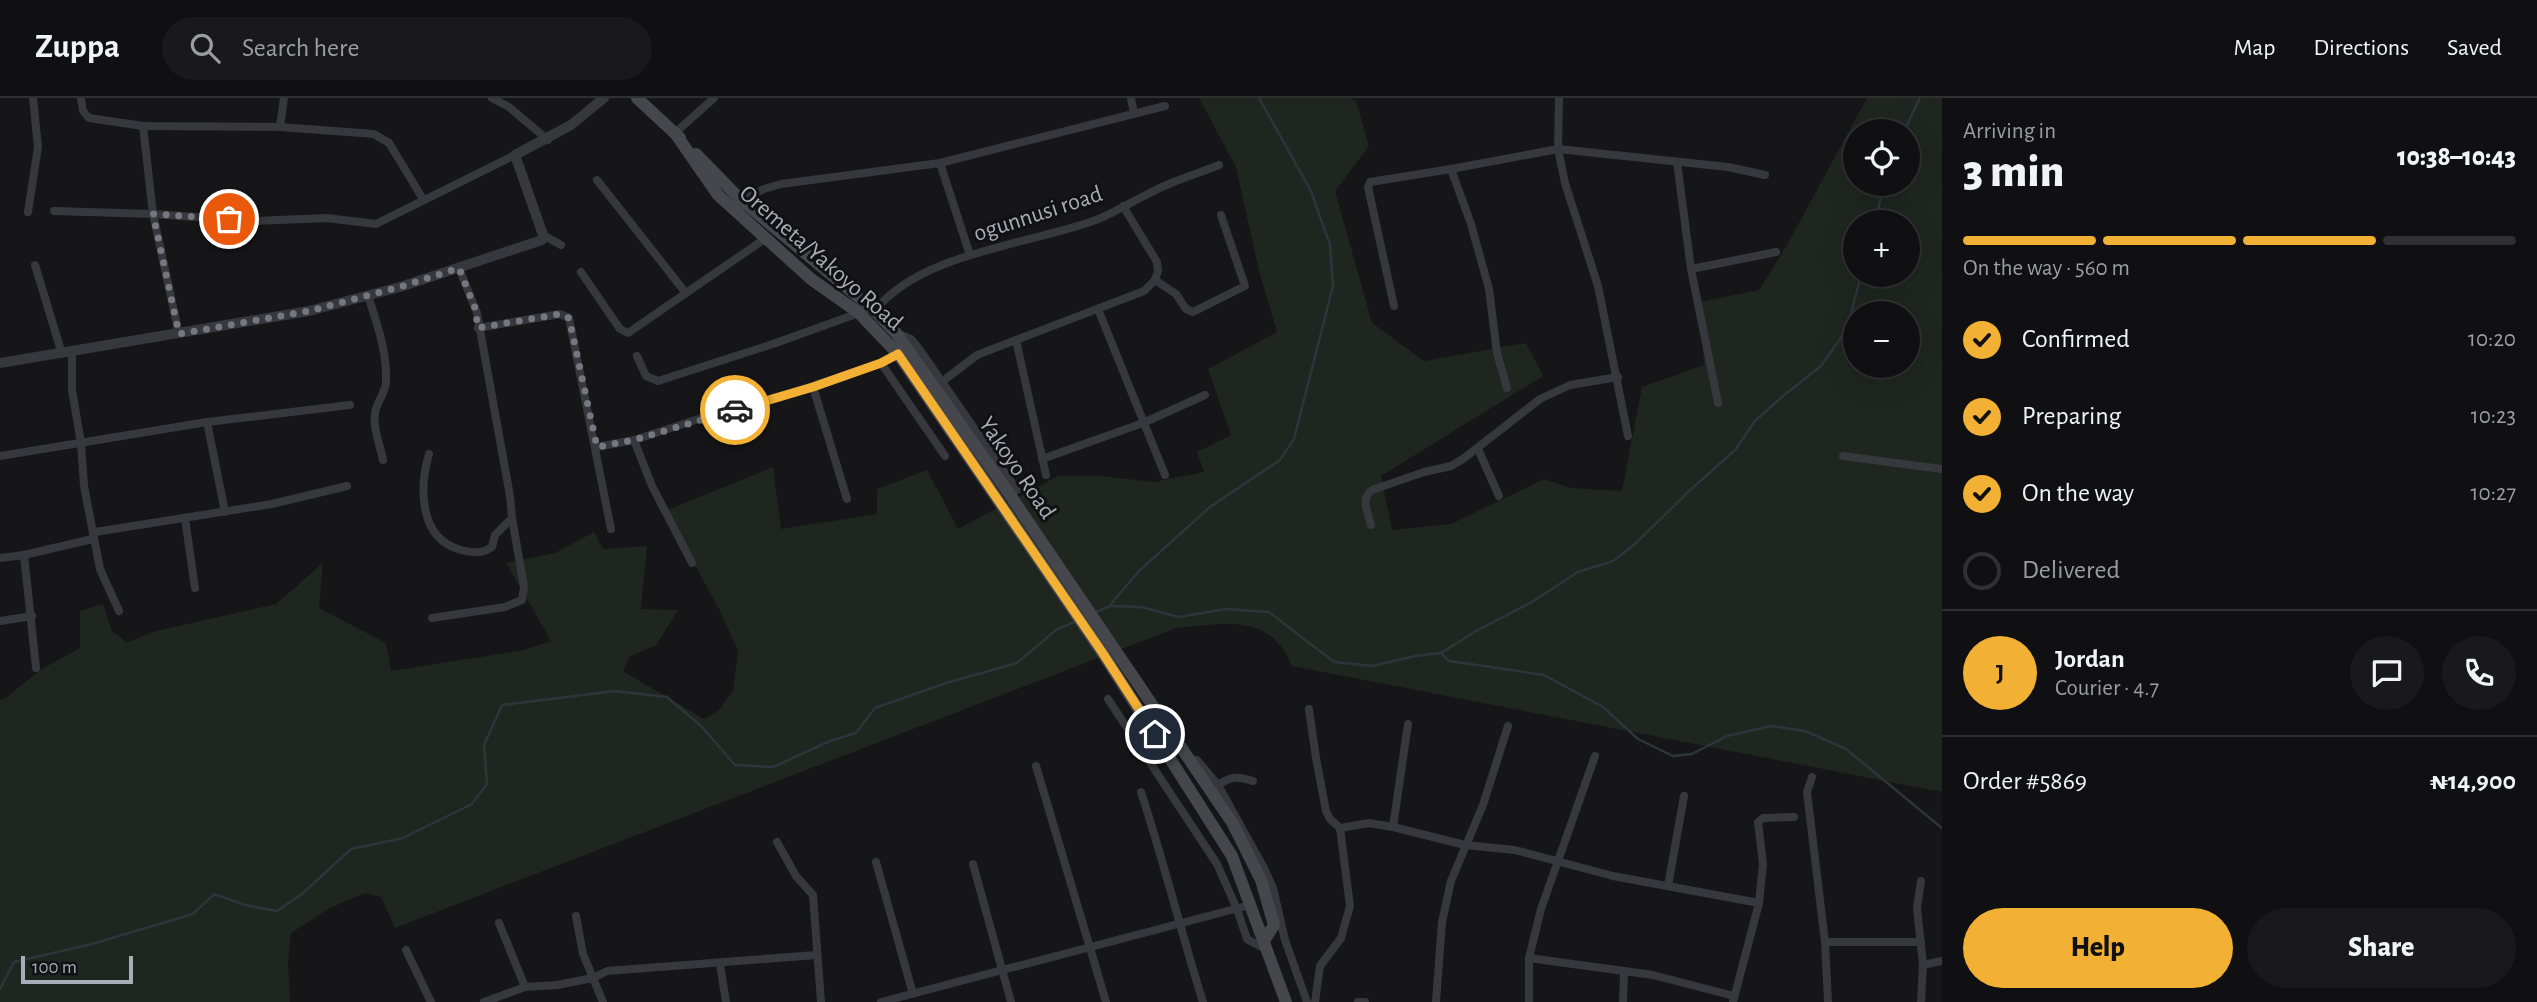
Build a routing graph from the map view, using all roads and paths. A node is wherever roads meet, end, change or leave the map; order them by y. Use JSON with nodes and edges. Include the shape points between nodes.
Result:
{"nodes":[{"id":1,"x":33,"y":98,"type":"edge"},
{"id":2,"x":81,"y":98,"type":"edge"},
{"id":3,"x":284,"y":98,"type":"edge"},
{"id":4,"x":492,"y":98,"type":"edge"},
{"id":5,"x":604,"y":98,"type":"edge"},
{"id":6,"x":637,"y":98,"type":"edge"},
{"id":7,"x":714,"y":98,"type":"edge"},
{"id":8,"x":1131,"y":98,"type":"edge"},
{"id":9,"x":1559,"y":98,"type":"edge"},
{"id":10,"x":1166,"y":106,"type":"dead end"},
{"id":11,"x":1134,"y":114,"type":"junction"},
{"id":12,"x":143,"y":126,"type":"junction"},
{"id":13,"x":280,"y":127,"type":"junction"},
{"id":14,"x":675,"y":133,"type":"junction"},
{"id":15,"x":548,"y":140,"type":"junction"},
{"id":16,"x":1558,"y":149,"type":"junction"},
{"id":17,"x":515,"y":155,"type":"junction"},
{"id":18,"x":1677,"y":162,"type":"junction"},
{"id":19,"x":940,"y":163,"type":"junction"},
{"id":20,"x":1219,"y":165,"type":"dead end"},
{"id":21,"x":1451,"y":169,"type":"junction"},
{"id":22,"x":1765,"y":175,"type":"dead end"},
{"id":23,"x":597,"y":180,"type":"dead end"},
{"id":24,"x":423,"y":199,"type":"junction"},
{"id":25,"x":741,"y":200,"type":"junction"},
{"id":26,"x":1123,"y":206,"type":"junction"},
{"id":27,"x":54,"y":211,"type":"dead end"},
{"id":28,"x":28,"y":212,"type":"dead end"},
{"id":29,"x":153,"y":214,"type":"junction"},
{"id":30,"x":1221,"y":215,"type":"dead end"},
{"id":31,"x":544,"y":234,"type":"junction"},
{"id":32,"x":766,"y":238,"type":"junction"},
{"id":33,"x":561,"y":245,"type":"dead end"},
{"id":34,"x":1776,"y":252,"type":"dead end"},
{"id":35,"x":970,"y":255,"type":"junction"},
{"id":36,"x":35,"y":265,"type":"dead end"},
{"id":37,"x":459,"y":268,"type":"junction"},
{"id":38,"x":1691,"y":269,"type":"junction"},
{"id":39,"x":581,"y":272,"type":"dead end"},
{"id":40,"x":1155,"y":280,"type":"junction"},
{"id":41,"x":685,"y":292,"type":"junction"},
{"id":42,"x":368,"y":296,"type":"junction"},
{"id":43,"x":1394,"y":306,"type":"dead end"},
{"id":44,"x":1098,"y":309,"type":"junction"},
{"id":45,"x":875,"y":311,"type":"junction"},
{"id":46,"x":859,"y":313,"type":"junction"},
{"id":47,"x":478,"y":328,"type":"junction"},
{"id":48,"x":896,"y":333,"type":"junction"},
{"id":49,"x":179,"y":334,"type":"junction"},
{"id":50,"x":1016,"y":340,"type":"junction"},
{"id":51,"x":67,"y":353,"type":"junction"},
{"id":52,"x":898,"y":354,"type":"junction"},
{"id":53,"x":637,"y":356,"type":"dead end"},
{"id":54,"x":0,"y":363,"type":"edge"},
{"id":55,"x":881,"y":363,"type":"junction"},
{"id":56,"x":1618,"y":377,"type":"junction"},
{"id":57,"x":943,"y":381,"type":"junction"},
{"id":58,"x":813,"y":387,"type":"junction"},
{"id":59,"x":1507,"y":388,"type":"dead end"},
{"id":60,"x":1205,"y":395,"type":"dead end"},
{"id":61,"x":1718,"y":403,"type":"dead end"},
{"id":62,"x":350,"y":405,"type":"dead end"},
{"id":63,"x":207,"y":422,"type":"junction"},
{"id":64,"x":1143,"y":423,"type":"junction"},
{"id":65,"x":954,"y":425,"type":"junction"},
{"id":66,"x":1628,"y":436,"type":"dead end"},
{"id":67,"x":634,"y":440,"type":"junction"},
{"id":68,"x":81,"y":443,"type":"junction"},
{"id":69,"x":597,"y":447,"type":"junction"},
{"id":70,"x":1478,"y":449,"type":"junction"},
{"id":71,"x":429,"y":454,"type":"dead end"},
{"id":72,"x":0,"y":456,"type":"edge"},
{"id":73,"x":945,"y":456,"type":"dead end"},
{"id":74,"x":1843,"y":456,"type":"dead end"},
{"id":75,"x":1042,"y":459,"type":"junction"},
{"id":76,"x":383,"y":460,"type":"dead end"},
{"id":77,"x":1942,"y":469,"type":"edge"},
{"id":78,"x":1046,"y":475,"type":"dead end"},
{"id":79,"x":1164,"y":475,"type":"dead end"},
{"id":80,"x":346,"y":486,"type":"dead end"},
{"id":81,"x":1017,"y":490,"type":"dead end"},
{"id":82,"x":1499,"y":496,"type":"dead end"},
{"id":83,"x":847,"y":499,"type":"dead end"},
{"id":84,"x":225,"y":512,"type":"junction"},
{"id":85,"x":186,"y":518,"type":"junction"},
{"id":86,"x":512,"y":518,"type":"junction"},
{"id":87,"x":1371,"y":525,"type":"dead end"},
{"id":88,"x":611,"y":528,"type":"dead end"},
{"id":89,"x":94,"y":532,"type":"junction"},
{"id":90,"x":24,"y":555,"type":"junction"},
{"id":91,"x":0,"y":558,"type":"edge"},
{"id":92,"x":692,"y":564,"type":"dead end"},
{"id":93,"x":195,"y":588,"type":"dead end"},
{"id":94,"x":119,"y":611,"type":"dead end"},
{"id":95,"x":32,"y":616,"type":"junction"},
{"id":96,"x":432,"y":618,"type":"dead end"},
{"id":97,"x":0,"y":621,"type":"edge"},
{"id":98,"x":36,"y":668,"type":"dead end"},
{"id":99,"x":1108,"y":699,"type":"dead end"},
{"id":100,"x":1309,"y":709,"type":"dead end"},
{"id":101,"x":1408,"y":724,"type":"dead end"},
{"id":102,"x":1507,"y":726,"type":"dead end"},
{"id":103,"x":1595,"y":756,"type":"dead end"},
{"id":104,"x":1197,"y":760,"type":"dead end"},
{"id":105,"x":1036,"y":766,"type":"dead end"},
{"id":106,"x":1812,"y":777,"type":"dead end"},
{"id":107,"x":1253,"y":781,"type":"dead end"},
{"id":108,"x":1218,"y":785,"type":"junction"},
{"id":109,"x":1141,"y":792,"type":"dead end"},
{"id":110,"x":1684,"y":796,"type":"dead end"},
{"id":111,"x":1794,"y":817,"type":"dead end"},
{"id":112,"x":1393,"y":827,"type":"junction"},
{"id":113,"x":1340,"y":828,"type":"junction"},
{"id":114,"x":777,"y":842,"type":"dead end"},
{"id":115,"x":1465,"y":845,"type":"junction"},
{"id":116,"x":876,"y":862,"type":"dead end"},
{"id":117,"x":1557,"y":862,"type":"junction"},
{"id":118,"x":973,"y":864,"type":"dead end"},
{"id":119,"x":1921,"y":881,"type":"dead end"},
{"id":120,"x":1668,"y":886,"type":"junction"},
{"id":121,"x":1759,"y":902,"type":"junction"},
{"id":122,"x":1250,"y":905,"type":"junction"},
{"id":123,"x":1237,"y":909,"type":"junction"},
{"id":124,"x":576,"y":916,"type":"dead end"},
{"id":125,"x":499,"y":923,"type":"dead end"},
{"id":126,"x":1178,"y":923,"type":"junction"},
{"id":127,"x":1825,"y":942,"type":"junction"},
{"id":128,"x":1921,"y":942,"type":"junction"},
{"id":129,"x":1091,"y":946,"type":"junction"},
{"id":130,"x":1266,"y":946,"type":"junction"},
{"id":131,"x":406,"y":950,"type":"dead end"},
{"id":132,"x":816,"y":955,"type":"junction"},
{"id":133,"x":1529,"y":958,"type":"junction"},
{"id":134,"x":1942,"y":961,"type":"edge"},
{"id":135,"x":720,"y":964,"type":"junction"},
{"id":136,"x":1923,"y":965,"type":"junction"},
{"id":137,"x":1003,"y":968,"type":"junction"},
{"id":138,"x":1625,"y":973,"type":"junction"},
{"id":139,"x":593,"y":978,"type":"junction"},
{"id":140,"x":525,"y":988,"type":"junction"},
{"id":141,"x":913,"y":995,"type":"junction"},
{"id":142,"x":1734,"y":999,"type":"edge"},
{"id":143,"x":431,"y":1002,"type":"edge"},
{"id":144,"x":484,"y":1002,"type":"edge"},
{"id":145,"x":603,"y":1002,"type":"edge"},
{"id":146,"x":726,"y":1002,"type":"edge"},
{"id":147,"x":821,"y":1002,"type":"edge"},
{"id":148,"x":881,"y":1002,"type":"edge"},
{"id":149,"x":1011,"y":1002,"type":"edge"},
{"id":150,"x":1106,"y":1002,"type":"edge"},
{"id":151,"x":1203,"y":1002,"type":"edge"},
{"id":152,"x":1286,"y":1002,"type":"edge"},
{"id":153,"x":1307,"y":1002,"type":"edge"},
{"id":154,"x":1315,"y":1002,"type":"edge"},
{"id":155,"x":1358,"y":1002,"type":"edge"},
{"id":156,"x":1365,"y":1002,"type":"edge"},
{"id":157,"x":1436,"y":1002,"type":"edge"},
{"id":158,"x":1528,"y":1002,"type":"edge"},
{"id":159,"x":1623,"y":1002,"type":"edge"},
{"id":160,"x":1828,"y":1002,"type":"edge"},
{"id":161,"x":1921,"y":1002,"type":"edge"}],
"edges":[{"from":1,"to":28,"type":"street","via":[[37,162]]},
{"from":2,"to":12,"type":"street","via":[[89,118]]},
{"from":3,"to":13,"type":"street"},
{"from":4,"to":15,"type":"street"},
{"from":5,"to":15,"type":"street"},
{"from":6,"to":14,"type":"main road"},
{"from":7,"to":14,"type":"street"},
{"from":8,"to":11,"type":"street"},
{"from":9,"to":16,"type":"street"},
{"from":10,"to":11,"type":"street"},
{"from":11,"to":19,"type":"street"},
{"from":12,"to":13,"type":"street"},
{"from":12,"to":29,"type":"street"},
{"from":13,"to":24,"type":"street","via":[[374,134],[388,144]]},
{"from":14,"to":25,"type":"main road","name":"Yakoyo Road"},
{"from":14,"to":32,"type":"main road","name":"Oremeta/Yakoyo Road","via":[[718,195]]},
{"from":15,"to":17,"type":"street"},
{"from":16,"to":18,"type":"street"},
{"from":16,"to":21,"type":"street"},
{"from":16,"to":56,"type":"street","via":[[1598,286]]},
{"from":17,"to":24,"type":"street"},
{"from":17,"to":31,"type":"street"},
{"from":18,"to":22,"type":"street"},
{"from":18,"to":38,"type":"street"},
{"from":19,"to":25,"type":"street","via":[[781,184]]},
{"from":19,"to":35,"type":"street"},
{"from":20,"to":26,"type":"street","name":"ogunnusi road"},
{"from":21,"to":43,"type":"street","via":[[1370,182]]},
{"from":21,"to":59,"type":"street","via":[[1489,289],[1497,353]]},
{"from":23,"to":41,"type":"street"},
{"from":24,"to":29,"type":"street","via":[[376,224],[327,218],[254,221]]},
{"from":25,"to":45,"type":"main road","name":"Yakoyo Road"},
{"from":26,"to":35,"type":"street","name":"ogunnusi road","via":[[1096,220]]},
{"from":26,"to":40,"type":"street","via":[[1157,262]]},
{"from":27,"to":29,"type":"street"},
{"from":29,"to":49,"type":"street"},
{"from":30,"to":40,"type":"street","via":[[1245,286],[1193,312]]},
{"from":31,"to":33,"type":"street"},
{"from":31,"to":37,"type":"street","via":[[542,240]]},
{"from":32,"to":41,"type":"street"},
{"from":32,"to":46,"type":"main road","name":"Oremeta/Yakoyo Road","via":[[811,279]]},
{"from":34,"to":38,"type":"street"},
{"from":35,"to":45,"type":"street","name":"ogunnusi road","via":[[895,291]]},
{"from":36,"to":51,"type":"street"},
{"from":37,"to":42,"type":"street"},
{"from":37,"to":47,"type":"street"},
{"from":38,"to":61,"type":"street"},
{"from":39,"to":41,"type":"street","via":[[623,332],[634,331]]},
{"from":40,"to":44,"type":"street","via":[[1144,291]]},
{"from":42,"to":49,"type":"street"},
{"from":42,"to":76,"type":"street","via":[[386,365],[386,386],[374,419]]},
{"from":44,"to":50,"type":"street"},
{"from":44,"to":64,"type":"street"},
{"from":45,"to":48,"type":"main road","name":"Yakoyo Road"},
{"from":46,"to":52,"type":"main road","name":"Oremeta/Yakoyo Road"},
{"from":46,"to":53,"type":"street","via":[[658,381],[646,376]]},
{"from":47,"to":69,"type":"street","via":[[560,314],[569,318]]},
{"from":47,"to":86,"type":"street"},
{"from":48,"to":57,"type":"street","via":[[911,339]]},
{"from":48,"to":65,"type":"main road","name":"Yakoyo Road"},
{"from":49,"to":51,"type":"street"},
{"from":50,"to":57,"type":"street","via":[[977,355]]},
{"from":50,"to":75,"type":"street"},
{"from":51,"to":54,"type":"street"},
{"from":51,"to":68,"type":"street"},
{"from":52,"to":55,"type":"street"},
{"from":52,"to":65,"type":"main road","name":"Oremeta/Yakoyo Road"},
{"from":55,"to":58,"type":"street"},
{"from":55,"to":73,"type":"street"},
{"from":56,"to":66,"type":"street"},
{"from":56,"to":70,"type":"street","via":[[1570,385],[1549,394]]},
{"from":57,"to":81,"type":"street"},
{"from":58,"to":67,"type":"street"},
{"from":58,"to":83,"type":"street"},
{"from":60,"to":64,"type":"street"},
{"from":62,"to":63,"type":"street"},
{"from":63,"to":68,"type":"street"},
{"from":63,"to":84,"type":"street"},
{"from":64,"to":75,"type":"street"},
{"from":64,"to":79,"type":"street"},
{"from":65,"to":122,"type":"main road","name":"Oremeta/Yakoyo Road","via":[[1233,856]]},
{"from":65,"to":130,"type":"main road","name":"Yakoyo Road","via":[[1233,824],[1261,880],[1274,925]]},
{"from":67,"to":69,"type":"street"},
{"from":67,"to":92,"type":"street"},
{"from":68,"to":72,"type":"street"},
{"from":68,"to":89,"type":"street"},
{"from":69,"to":88,"type":"street"},
{"from":70,"to":82,"type":"street"},
{"from":70,"to":87,"type":"street","via":[[1451,466],[1372,490],[1365,500]]},
{"from":71,"to":86,"type":"street","via":[[424,483],[427,519],[443,542],[475,553],[485,551]]},
{"from":74,"to":77,"type":"street"},
{"from":75,"to":78,"type":"street"},
{"from":80,"to":84,"type":"street"},
{"from":84,"to":85,"type":"street"},
{"from":85,"to":89,"type":"street"},
{"from":85,"to":93,"type":"street"},
{"from":86,"to":96,"type":"street","via":[[524,587],[522,600],[505,607]]},
{"from":89,"to":90,"type":"street","via":[[84,541]]},
{"from":89,"to":94,"type":"street","via":[[100,569]]},
{"from":90,"to":91,"type":"street"},
{"from":90,"to":95,"type":"street"},
{"from":95,"to":97,"type":"street"},
{"from":95,"to":98,"type":"street"},
{"from":99,"to":123,"type":"street","via":[[1216,864]]},
{"from":100,"to":113,"type":"street","via":[[1326,811]]},
{"from":101,"to":112,"type":"street"},
{"from":102,"to":115,"type":"street","via":[[1483,805]]},
{"from":103,"to":117,"type":"street"},
{"from":104,"to":108,"type":"street"},
{"from":105,"to":129,"type":"street"},
{"from":106,"to":127,"type":"street","via":[[1808,812]]},
{"from":107,"to":108,"type":"street","via":[[1228,778]]},
{"from":108,"to":153,"type":"street","via":[[1273,888]]},
{"from":109,"to":126,"type":"street"},
{"from":110,"to":120,"type":"street"},
{"from":111,"to":121,"type":"street","via":[[1758,822],[1763,864]]},
{"from":112,"to":113,"type":"street","via":[[1369,823]]},
{"from":112,"to":115,"type":"street"},
{"from":113,"to":154,"type":"street","via":[[1350,906],[1341,938],[1320,966]]},
{"from":114,"to":132,"type":"street","via":[[813,895]]},
{"from":115,"to":117,"type":"street","via":[[1515,850]]},
{"from":115,"to":157,"type":"street","via":[[1442,922]]},
{"from":116,"to":141,"type":"street"},
{"from":117,"to":120,"type":"street"},
{"from":117,"to":133,"type":"street"},
{"from":118,"to":137,"type":"street"},
{"from":119,"to":128,"type":"street","via":[[1917,908]]},
{"from":120,"to":121,"type":"street"},
{"from":121,"to":142,"type":"street"},
{"from":122,"to":123,"type":"street"},
{"from":122,"to":130,"type":"main road","name":"Oremeta/Yakoyo Road"},
{"from":123,"to":126,"type":"street"},
{"from":123,"to":130,"type":"street","via":[[1247,939]]},
{"from":124,"to":139,"type":"street"},
{"from":125,"to":140,"type":"street"},
{"from":126,"to":129,"type":"street"},
{"from":126,"to":151,"type":"street"},
{"from":127,"to":128,"type":"street"},
{"from":127,"to":160,"type":"street"},
{"from":128,"to":136,"type":"street"},
{"from":129,"to":137,"type":"street"},
{"from":129,"to":150,"type":"street"},
{"from":130,"to":152,"type":"main road","name":"Oremeta/Yakoyo Road"},
{"from":131,"to":143,"type":"street"},
{"from":132,"to":135,"type":"street"},
{"from":132,"to":147,"type":"street"},
{"from":133,"to":138,"type":"street"},
{"from":133,"to":158,"type":"street"},
{"from":134,"to":136,"type":"street"},
{"from":135,"to":139,"type":"street","via":[[642,967],[607,971]]},
{"from":135,"to":146,"type":"street"},
{"from":136,"to":161,"type":"street"},
{"from":137,"to":141,"type":"street"},
{"from":137,"to":149,"type":"street"},
{"from":138,"to":142,"type":"street","via":[[1653,975]]},
{"from":138,"to":159,"type":"street"},
{"from":139,"to":140,"type":"street"},
{"from":139,"to":145,"type":"street"},
{"from":140,"to":144,"type":"street"},
{"from":141,"to":148,"type":"street"},
{"from":155,"to":156,"type":"street"}]}
